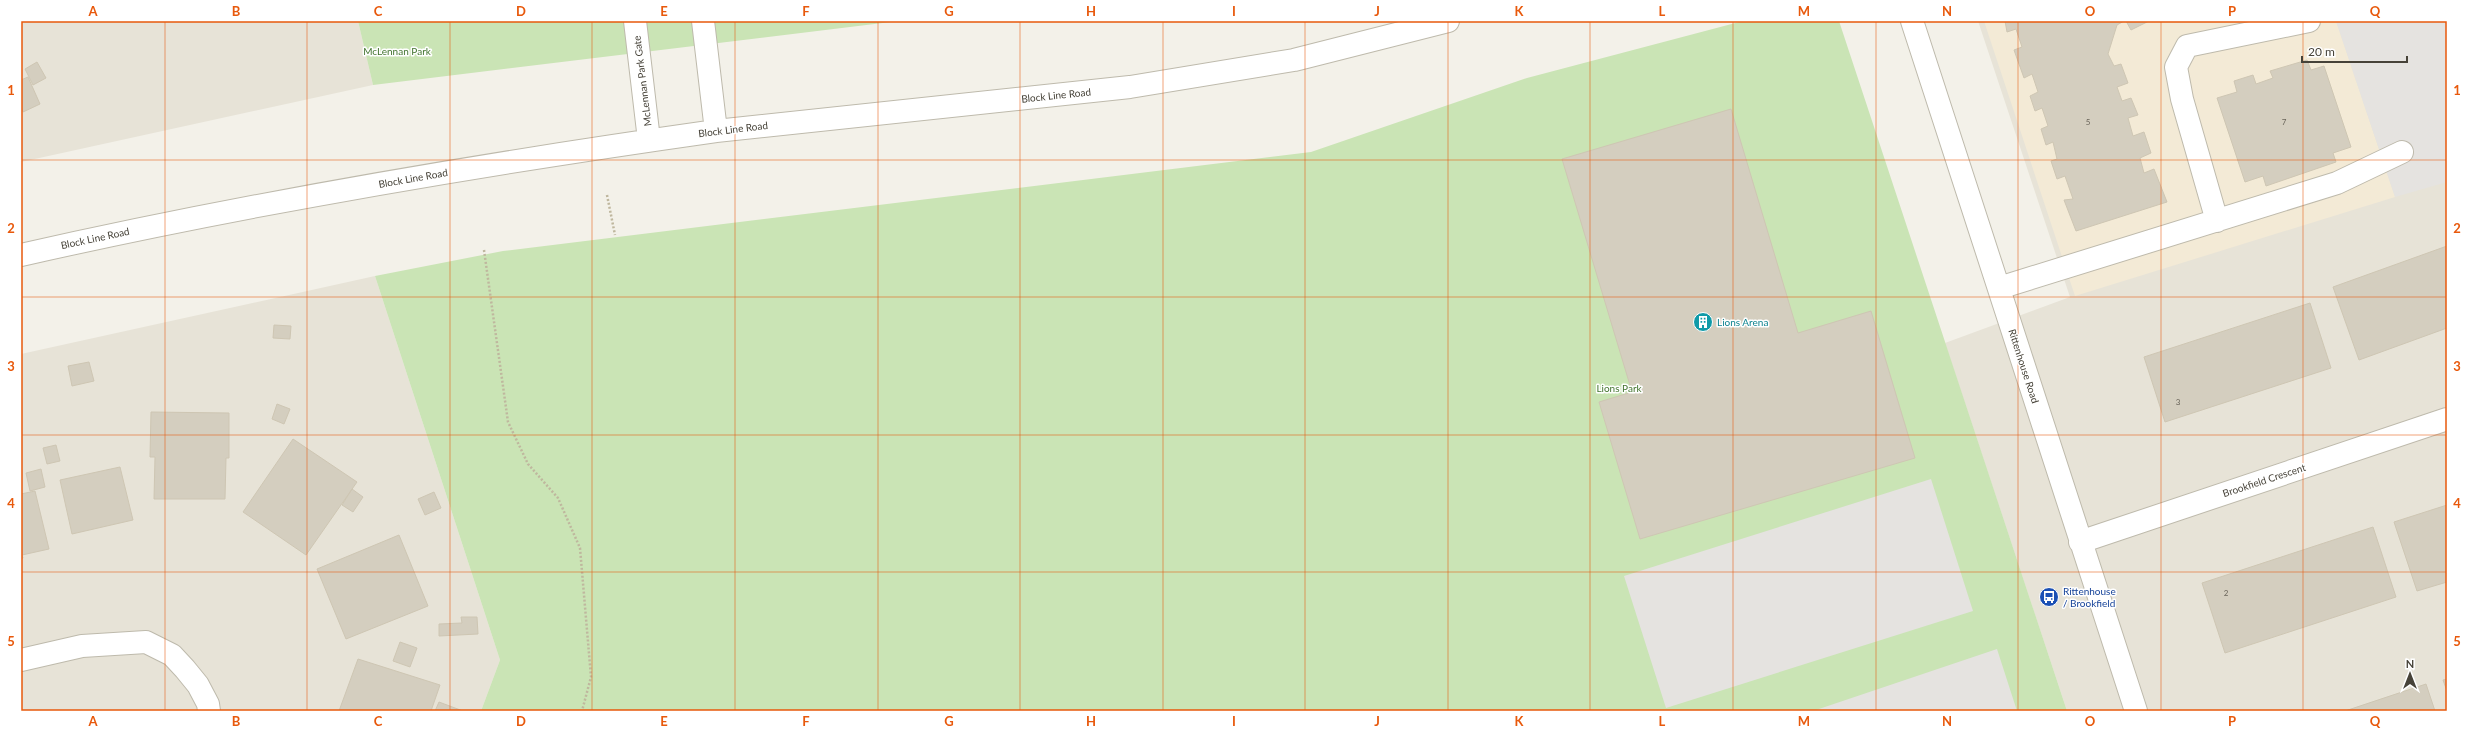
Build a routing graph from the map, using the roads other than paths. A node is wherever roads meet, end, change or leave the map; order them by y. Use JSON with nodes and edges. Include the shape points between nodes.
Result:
{"nodes":[{"id":1,"x":635,"y":21,"type":"edge"},
{"id":2,"x":703,"y":21,"type":"edge"},
{"id":3,"x":1448,"y":21,"type":"edge"},
{"id":4,"x":1912,"y":21,"type":"edge"},
{"id":5,"x":2309,"y":21,"type":"edge"},
{"id":6,"x":716,"y":131,"type":"junction"},
{"id":7,"x":649,"y":140,"type":"junction"},
{"id":8,"x":2402,"y":152,"type":"dead end"},
{"id":9,"x":2217,"y":221,"type":"junction"},
{"id":10,"x":21,"y":255,"type":"edge"},
{"id":11,"x":1999,"y":288,"type":"junction"},
{"id":12,"x":2447,"y":419,"type":"edge"},
{"id":13,"x":2080,"y":542,"type":"junction"},
{"id":14,"x":21,"y":660,"type":"edge"},
{"id":15,"x":209,"y":711,"type":"edge"},
{"id":16,"x":2136,"y":711,"type":"edge"}],
"edges":[{"from":1,"to":7,"type":"street","name":"McLennan Park Gate"},
{"from":2,"to":6,"type":"street"},
{"from":3,"to":6,"type":"street","name":"Block Line Road","via":[[1294,60],[1130,87]]},
{"from":4,"to":11,"type":"street","name":"Rittenhouse Road"},
{"from":5,"to":9,"type":"street","via":[[2187,46],[2176,67],[2182,99]]},
{"from":6,"to":7,"type":"street","name":"Block Line Road"},
{"from":7,"to":10,"type":"street","name":"Block Line Road","via":[[427,176],[119,232]]},
{"from":8,"to":9,"type":"street","via":[[2337,183]]},
{"from":9,"to":11,"type":"street"},
{"from":11,"to":13,"type":"street","name":"Rittenhouse Road"},
{"from":12,"to":13,"type":"street","name":"Brookfield Crescent"},
{"from":13,"to":16,"type":"street","name":"Rittenhouse Road"},
{"from":14,"to":15,"type":"street","via":[[82,646],[146,642],[172,655],[185,668],[198,685]]}]}
